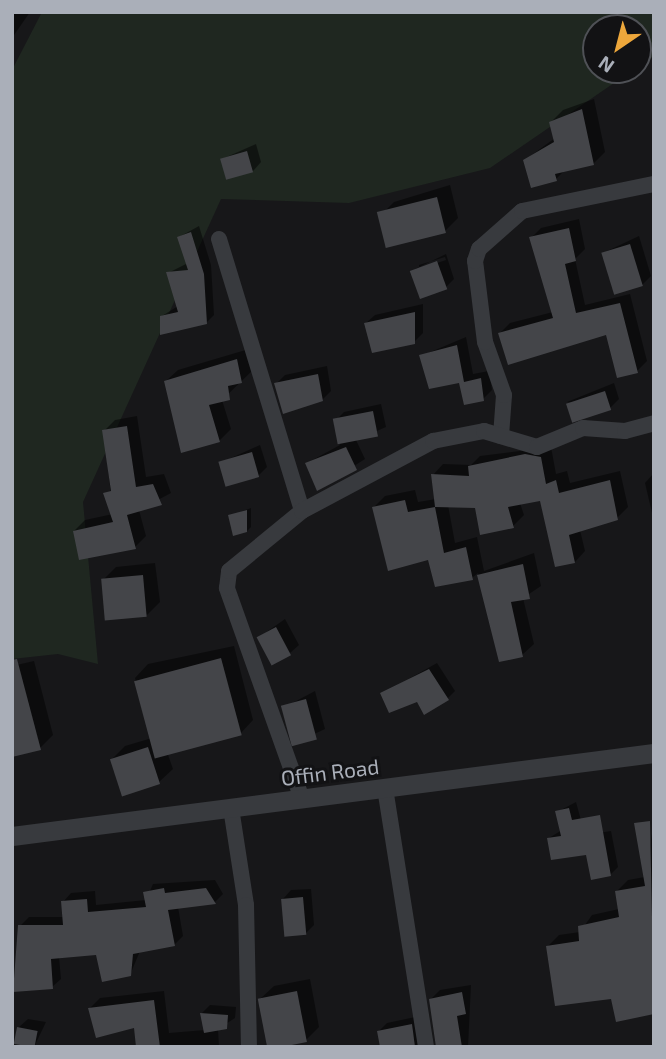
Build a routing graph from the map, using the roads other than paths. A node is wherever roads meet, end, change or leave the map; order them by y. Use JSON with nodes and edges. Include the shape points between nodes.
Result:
{"nodes":[{"id":1,"x":654,"y":184,"type":"edge"},
{"id":2,"x":219,"y":239,"type":"dead end"},
{"id":3,"x":654,"y":423,"type":"edge"},
{"id":4,"x":501,"y":436,"type":"junction"},
{"id":5,"x":302,"y":511,"type":"junction"},
{"id":6,"x":654,"y":753,"type":"edge"},
{"id":7,"x":385,"y":788,"type":"junction"},
{"id":8,"x":302,"y":799,"type":"junction"},
{"id":9,"x":231,"y":808,"type":"junction"},
{"id":10,"x":12,"y":836,"type":"edge"},
{"id":11,"x":249,"y":1047,"type":"edge"},
{"id":12,"x":426,"y":1047,"type":"edge"}],
"edges":[{"from":1,"to":4,"type":"street","via":[[522,211],[479,249],[475,261],[485,342],[504,395]]},
{"from":2,"to":5,"type":"street"},
{"from":3,"to":4,"type":"street","via":[[625,431],[583,428],[537,447]]},
{"from":4,"to":5,"type":"street","via":[[484,432],[433,441]]},
{"from":5,"to":8,"type":"street","via":[[225,576]]},
{"from":6,"to":7,"type":"street","name":"Offin Road"},
{"from":7,"to":8,"type":"street","name":"Offin Road"},
{"from":7,"to":12,"type":"street"},
{"from":8,"to":9,"type":"street","name":"Offin Road"},
{"from":9,"to":10,"type":"street","name":"Offin Road"},
{"from":9,"to":11,"type":"street","via":[[246,896]]}]}
